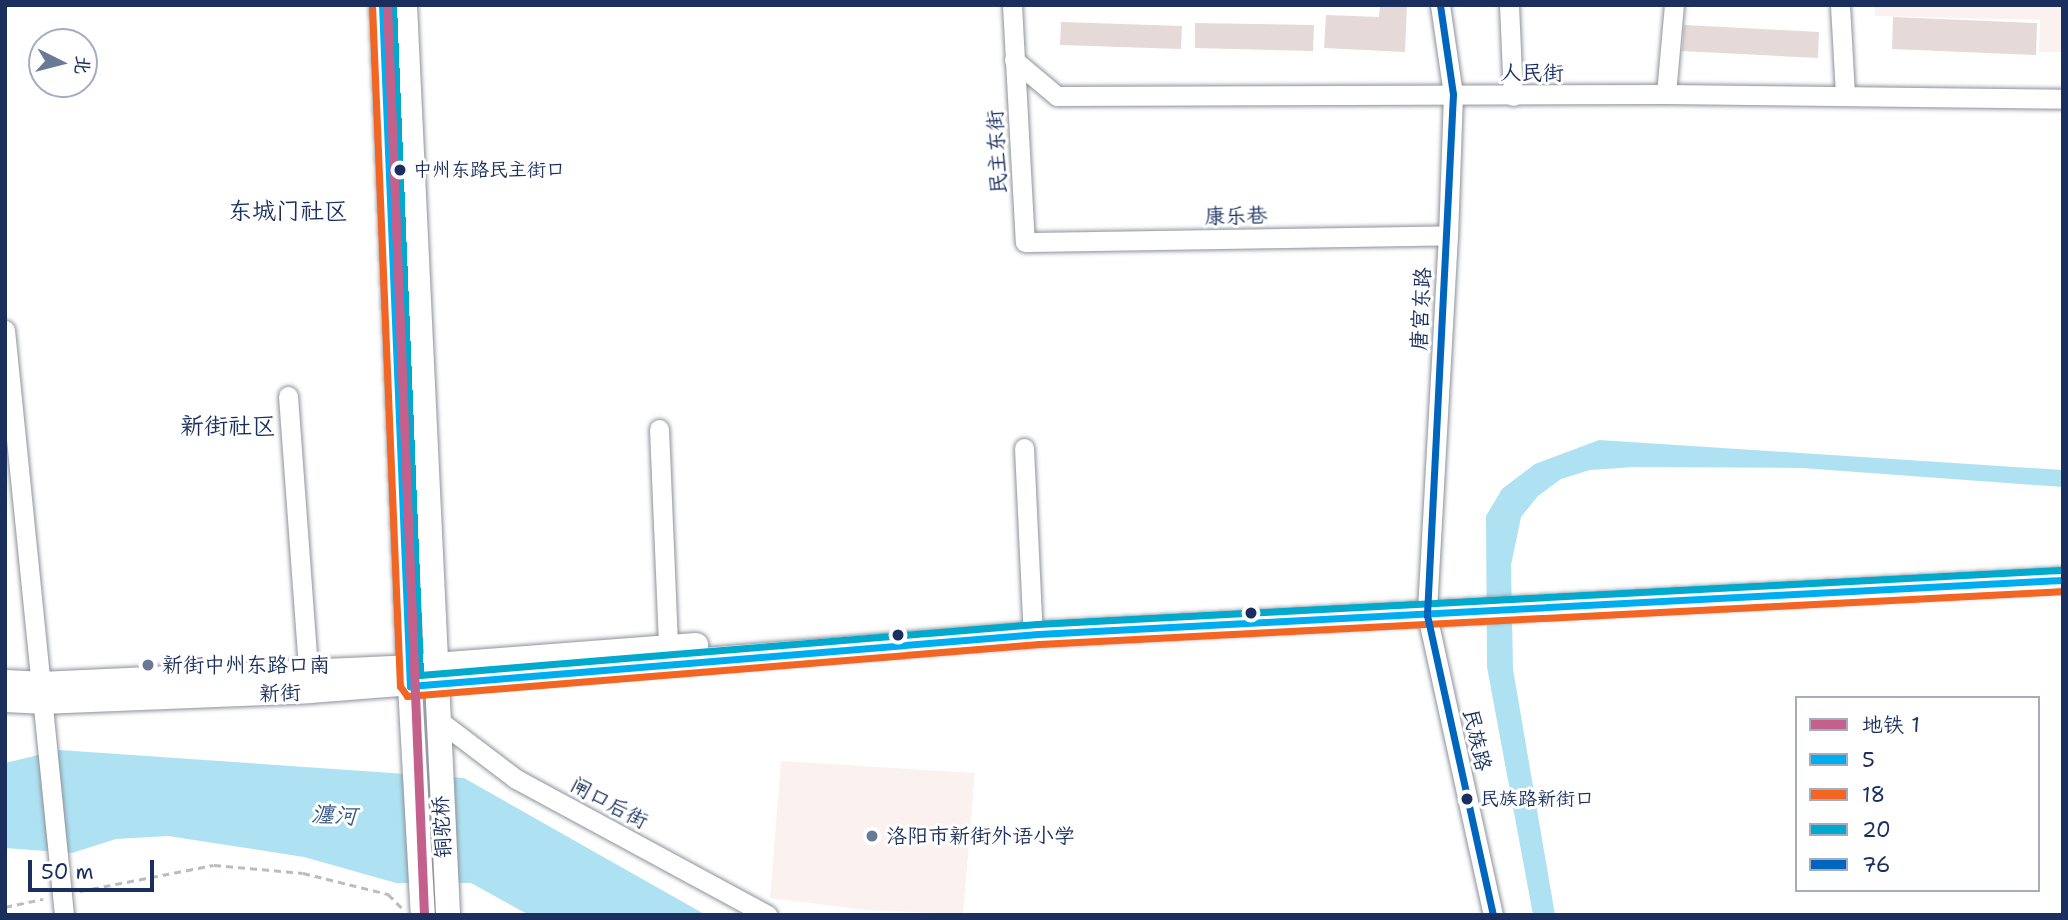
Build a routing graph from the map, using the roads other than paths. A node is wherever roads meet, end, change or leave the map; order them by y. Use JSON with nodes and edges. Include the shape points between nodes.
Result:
{"nodes":[{"id":1,"x":382,"y":5,"type":"edge"},
{"id":2,"x":405,"y":5,"type":"edge"},
{"id":3,"x":1012,"y":5,"type":"edge"},
{"id":4,"x":1440,"y":5,"type":"edge"},
{"id":5,"x":1509,"y":5,"type":"edge"},
{"id":6,"x":1674,"y":5,"type":"edge"},
{"id":7,"x":1840,"y":5,"type":"edge"},
{"id":8,"x":1014,"y":60,"type":"junction"},
{"id":9,"x":1453,"y":94,"type":"junction"},
{"id":10,"x":1666,"y":94,"type":"junction"},
{"id":11,"x":1845,"y":95,"type":"junction"},
{"id":12,"x":1513,"y":96,"type":"junction"},
{"id":13,"x":2063,"y":99,"type":"edge"},
{"id":14,"x":1448,"y":235,"type":"junction"},
{"id":15,"x":1025,"y":242,"type":"joint"},
{"id":16,"x":5,"y":330,"type":"edge"},
{"id":17,"x":288,"y":397,"type":"dead end"},
{"id":18,"x":659,"y":429,"type":"dead end"},
{"id":19,"x":1024,"y":448,"type":"dead end"},
{"id":20,"x":2063,"y":563,"type":"edge"},
{"id":21,"x":2063,"y":580,"type":"edge"},
{"id":22,"x":1534,"y":601,"type":"junction"},
{"id":23,"x":1427,"y":607,"type":"junction"},
{"id":24,"x":1032,"y":620,"type":"junction"},
{"id":25,"x":668,"y":647,"type":"junction"},
{"id":26,"x":434,"y":674,"type":"junction"},
{"id":27,"x":410,"y":676,"type":"junction"},
{"id":28,"x":309,"y":681,"type":"junction"},
{"id":29,"x":5,"y":682,"type":"edge"},
{"id":30,"x":41,"y":693,"type":"junction"},
{"id":31,"x":5,"y":699,"type":"edge"},
{"id":32,"x":429,"y":733,"type":"junction"},
{"id":33,"x":64,"y":915,"type":"edge"},
{"id":34,"x":423,"y":915,"type":"edge"},
{"id":35,"x":448,"y":915,"type":"edge"},
{"id":36,"x":768,"y":915,"type":"edge"},
{"id":37,"x":1493,"y":915,"type":"edge"}],
"edges":[{"from":1,"to":27,"type":"main road"},
{"from":2,"to":26,"type":"main road"},
{"from":3,"to":8,"type":"street","name":"民主东街"},
{"from":4,"to":9,"type":"street","name":"唐宫东路"},
{"from":5,"to":12,"type":"street"},
{"from":6,"to":10,"type":"street"},
{"from":7,"to":11,"type":"street"},
{"from":8,"to":9,"type":"street","name":"人民街","via":[[1056,96]]},
{"from":8,"to":15,"type":"street","name":"民主东街"},
{"from":9,"to":12,"type":"street","name":"人民街"},
{"from":9,"to":14,"type":"street","name":"唐宫东路"},
{"from":10,"to":11,"type":"street","name":"人民街"},
{"from":10,"to":12,"type":"street","name":"人民街"},
{"from":11,"to":13,"type":"street","name":"人民街"},
{"from":14,"to":15,"type":"street","name":"康乐巷"},
{"from":14,"to":23,"type":"street","name":"唐宫东路"},
{"from":16,"to":30,"type":"street"},
{"from":17,"to":28,"type":"street"},
{"from":18,"to":25,"type":"street"},
{"from":19,"to":24,"type":"street"},
{"from":20,"to":22,"type":"main road","name":"新街"},
{"from":21,"to":22,"type":"main road","name":"新街"},
{"from":22,"to":23,"type":"main road","name":"新街"},
{"from":23,"to":24,"type":"main road","name":"新街"},
{"from":23,"to":26,"type":"main road","name":"新街"},
{"from":23,"to":37,"type":"street","name":"民族路"},
{"from":24,"to":25,"type":"main road","name":"新街"},
{"from":25,"to":26,"type":"main road","name":"新街"},
{"from":26,"to":27,"type":"main road","name":"新街"},
{"from":26,"to":32,"type":"main road"},
{"from":27,"to":28,"type":"main road","name":"新街"},
{"from":27,"to":32,"type":"main road"},
{"from":28,"to":30,"type":"main road","name":"新街"},
{"from":29,"to":30,"type":"main road"},
{"from":30,"to":31,"type":"main road","name":"新街"},
{"from":30,"to":33,"type":"street"},
{"from":32,"to":34,"type":"main road","name":"铜驼桥"},
{"from":32,"to":35,"type":"main road","name":"铜驼桥"},
{"from":32,"to":36,"type":"street","name":"闸口后街"}]}
